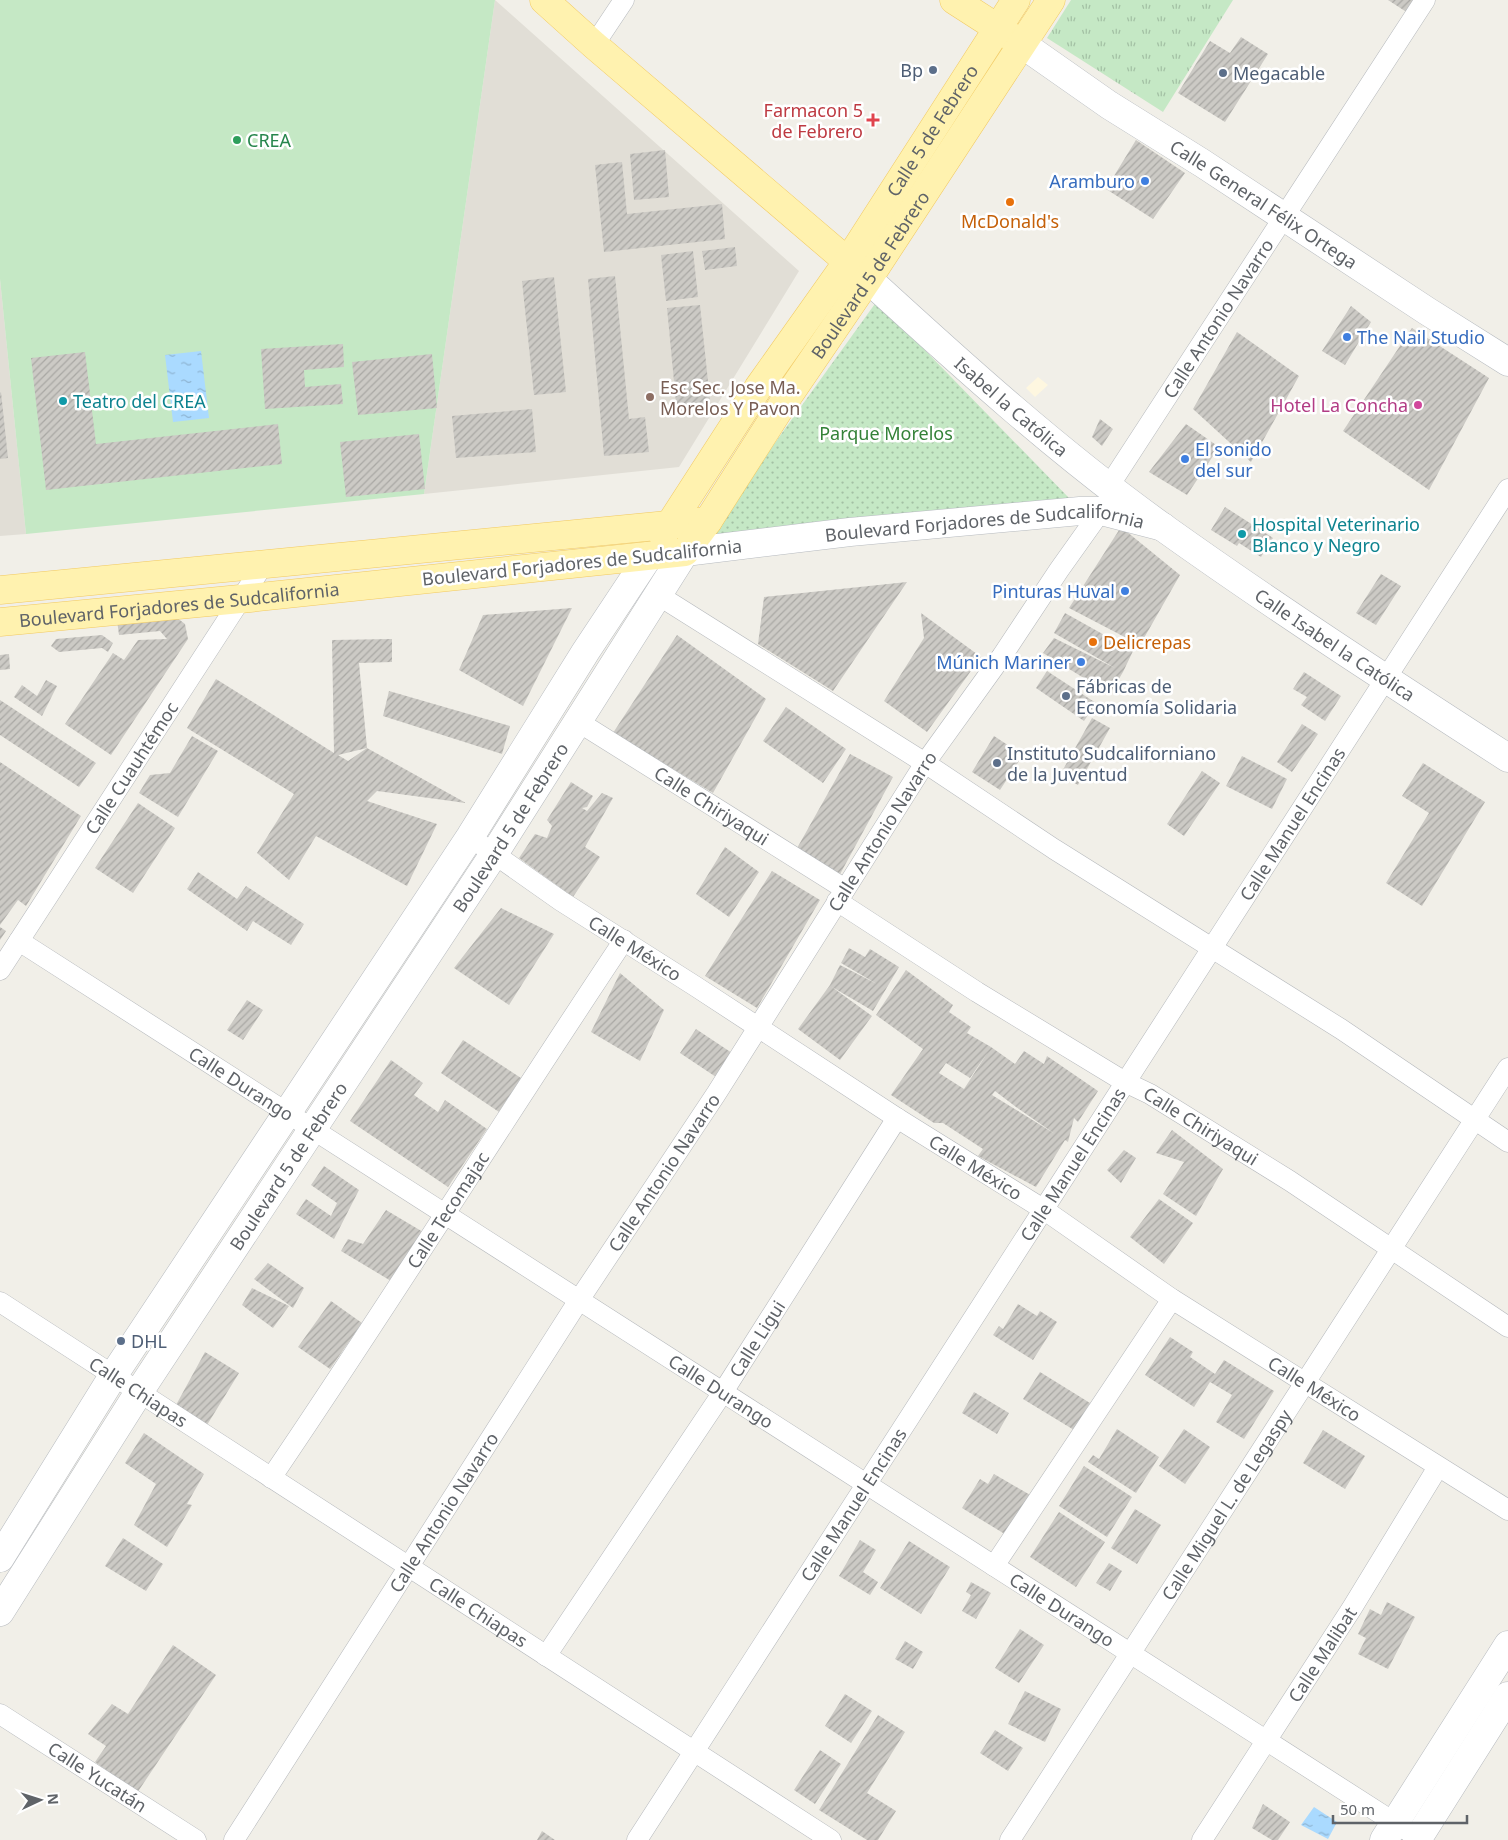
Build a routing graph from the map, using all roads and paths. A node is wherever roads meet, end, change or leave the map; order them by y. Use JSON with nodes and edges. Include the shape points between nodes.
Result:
{"nodes":[{"id":1,"x":544,"y":0,"type":"edge"},
{"id":2,"x":624,"y":0,"type":"edge"},
{"id":3,"x":954,"y":0,"type":"edge"},
{"id":4,"x":1016,"y":0,"type":"edge"},
{"id":5,"x":1051,"y":0,"type":"edge"},
{"id":6,"x":1425,"y":0,"type":"edge"},
{"id":7,"x":997,"y":28,"type":"junction"},
{"id":8,"x":1022,"y":44,"type":"junction"},
{"id":9,"x":594,"y":45,"type":"junction"},
{"id":10,"x":1284,"y":217,"type":"junction"},
{"id":11,"x":848,"y":261,"type":"junction"},
{"id":12,"x":868,"y":279,"type":"junction"},
{"id":13,"x":1508,"y":362,"type":"edge"},
{"id":14,"x":1508,"y":489,"type":"edge"},
{"id":15,"x":1105,"y":499,"type":"junction"},
{"id":16,"x":708,"y":521,"type":"junction"},
{"id":17,"x":671,"y":525,"type":"junction"},
{"id":18,"x":1163,"y":527,"type":"joint"},
{"id":19,"x":685,"y":552,"type":"junction"},
{"id":20,"x":649,"y":556,"type":"junction"},
{"id":21,"x":263,"y":565,"type":"junction"},
{"id":22,"x":0,"y":590,"type":"edge"},
{"id":23,"x":658,"y":595,"type":"junction"},
{"id":24,"x":240,"y":599,"type":"junction"},
{"id":25,"x":0,"y":622,"type":"edge"},
{"id":26,"x":1385,"y":679,"type":"junction"},
{"id":27,"x":577,"y":721,"type":"junction"},
{"id":28,"x":1508,"y":758,"type":"edge"},
{"id":29,"x":925,"y":763,"type":"junction"},
{"id":30,"x":470,"y":837,"type":"junction"},
{"id":31,"x":494,"y":854,"type":"junction"},
{"id":32,"x":841,"y":895,"type":"junction"},
{"id":33,"x":624,"y":940,"type":"junction"},
{"id":34,"x":19,"y":941,"type":"junction"},
{"id":35,"x":1212,"y":948,"type":"junction"},
{"id":36,"x":0,"y":970,"type":"edge"},
{"id":37,"x":758,"y":1027,"type":"junction"},
{"id":38,"x":1508,"y":1068,"type":"edge"},
{"id":39,"x":1125,"y":1082,"type":"junction"},
{"id":40,"x":287,"y":1113,"type":"junction"},
{"id":41,"x":897,"y":1118,"type":"junction"},
{"id":42,"x":1474,"y":1120,"type":"junction"},
{"id":43,"x":312,"y":1129,"type":"junction"},
{"id":44,"x":1508,"y":1142,"type":"edge"},
{"id":45,"x":1043,"y":1209,"type":"junction"},
{"id":46,"x":445,"y":1214,"type":"junction"},
{"id":47,"x":1390,"y":1250,"type":"junction"},
{"id":48,"x":1172,"y":1299,"type":"junction"},
{"id":49,"x":579,"y":1300,"type":"junction"},
{"id":50,"x":0,"y":1302,"type":"edge"},
{"id":51,"x":1508,"y":1327,"type":"edge"},
{"id":52,"x":113,"y":1376,"type":"junction"},
{"id":53,"x":1306,"y":1382,"type":"junction"},
{"id":54,"x":139,"y":1392,"type":"junction"},
{"id":55,"x":723,"y":1392,"type":"junction"},
{"id":56,"x":1438,"y":1467,"type":"junction"},
{"id":57,"x":271,"y":1478,"type":"junction"},
{"id":58,"x":866,"y":1484,"type":"junction"},
{"id":59,"x":1508,"y":1510,"type":"edge"},
{"id":60,"x":0,"y":1558,"type":"edge"},
{"id":61,"x":994,"y":1566,"type":"junction"},
{"id":62,"x":409,"y":1567,"type":"junction"},
{"id":63,"x":0,"y":1612,"type":"edge"},
{"id":64,"x":1508,"y":1646,"type":"edge"},
{"id":65,"x":1130,"y":1653,"type":"junction"},
{"id":66,"x":546,"y":1656,"type":"junction"},
{"id":67,"x":1508,"y":1696,"type":"edge"},
{"id":68,"x":0,"y":1714,"type":"edge"},
{"id":69,"x":1266,"y":1740,"type":"junction"},
{"id":70,"x":694,"y":1752,"type":"junction"},
{"id":71,"x":1390,"y":1831,"type":"edge"},
{"id":72,"x":1419,"y":1839,"type":"edge"},
{"id":73,"x":196,"y":1840,"type":"edge"},
{"id":74,"x":234,"y":1840,"type":"edge"},
{"id":75,"x":637,"y":1840,"type":"edge"},
{"id":76,"x":831,"y":1840,"type":"edge"},
{"id":77,"x":1010,"y":1840,"type":"edge"},
{"id":78,"x":1202,"y":1840,"type":"edge"}],
"edges":[{"from":1,"to":9,"type":"main road"},
{"from":2,"to":9,"type":"street"},
{"from":3,"to":7,"type":"main road"},
{"from":4,"to":7,"type":"main road","name":"Calle 5 de Febrero"},
{"from":5,"to":8,"type":"main road"},
{"from":6,"to":10,"type":"street","name":"Calle Antonio Navarro"},
{"from":7,"to":8,"type":"main road"},
{"from":7,"to":11,"type":"main road","name":"Calle 5 de Febrero"},
{"from":8,"to":10,"type":"main road","name":"Calle General Félix Ortega","via":[[1109,105]]},
{"from":8,"to":12,"type":"main road","name":"Boulevard 5 de Febrero"},
{"from":9,"to":11,"type":"main road"},
{"from":10,"to":13,"type":"main road","name":"Calle General Félix Ortega"},
{"from":10,"to":15,"type":"street","name":"Calle Antonio Navarro"},
{"from":11,"to":12,"type":"main road"},
{"from":11,"to":17,"type":"main road","name":"Boulevard 5 de Febrero","via":[[758,388]]},
{"from":12,"to":15,"type":"main road","name":"Isabel la Católica","via":[[993,391]]},
{"from":12,"to":16,"type":"main road","name":"Boulevard 5 de Febrero"},
{"from":14,"to":26,"type":"street","name":"Calle Manuel Encinas"},
{"from":15,"to":18,"type":"main road","name":"Isabel la Católica"},
{"from":15,"to":19,"type":"main road","name":"Boulevard Forjadores de Sudcalifornia","via":[[1080,511]]},
{"from":15,"to":29,"type":"street","name":"Calle Antonio Navarro","via":[[1002,656]]},
{"from":16,"to":17,"type":"main road","name":"Boulevard Forjadores de Sudcalifornia"},
{"from":16,"to":19,"type":"main road","name":"Boulevard 5 de Febrero"},
{"from":17,"to":20,"type":"main road","name":"Boulevard 5 de Febrero"},
{"from":17,"to":21,"type":"main road","name":"Boulevard Forjadores de Sudcalifornia"},
{"from":18,"to":26,"type":"main road","name":"Calle Isabel la Católica"},
{"from":19,"to":20,"type":"main road","name":"Boulevard Forjadores de Sudcalifornia"},
{"from":19,"to":23,"type":"main road","name":"Boulevard 5 de Febrero"},
{"from":20,"to":24,"type":"main road","name":"Boulevard Forjadores de Sudcalifornia"},
{"from":20,"to":30,"type":"main road","name":"Boulevard 5 de Febrero"},
{"from":21,"to":22,"type":"main road","name":"Boulevard Forjadores de Sudcalifornia"},
{"from":21,"to":24,"type":"street","name":"Calle Cuauhtémoc"},
{"from":23,"to":27,"type":"main road","name":"Boulevard 5 de Febrero"},
{"from":23,"to":29,"type":"street"},
{"from":24,"to":25,"type":"main road","name":"Boulevard Forjadores de Sudcalifornia"},
{"from":24,"to":34,"type":"street","name":"Calle Cuauhtémoc"},
{"from":26,"to":28,"type":"main road","name":"Calle Isabel la Católica"},
{"from":26,"to":35,"type":"street","name":"Calle Manuel Encinas"},
{"from":27,"to":31,"type":"main road","name":"Boulevard 5 de Febrero"},
{"from":27,"to":32,"type":"street","name":"Calle Chiriyaqui"},
{"from":29,"to":32,"type":"street","name":"Calle Antonio Navarro"},
{"from":29,"to":35,"type":"street"},
{"from":30,"to":31,"type":"street","name":"Calle México"},
{"from":30,"to":40,"type":"main road","name":"Boulevard 5 de Febrero"},
{"from":31,"to":33,"type":"street","name":"Calle México"},
{"from":31,"to":43,"type":"main road","name":"Boulevard 5 de Febrero"},
{"from":32,"to":37,"type":"street","name":"Calle Antonio Navarro"},
{"from":32,"to":39,"type":"street","name":"Calle Chiriyaqui","via":[[977,992]]},
{"from":33,"to":37,"type":"street","name":"Calle México"},
{"from":33,"to":46,"type":"street","name":"Calle Tecomajac"},
{"from":34,"to":36,"type":"street","name":"Calle Cuauhtémoc"},
{"from":34,"to":40,"type":"street","name":"Calle Durango"},
{"from":35,"to":39,"type":"street","name":"Calle Manuel Encinas"},
{"from":35,"to":42,"type":"street","via":[[1341,1029]]},
{"from":37,"to":41,"type":"street","name":"Calle México"},
{"from":37,"to":49,"type":"street","name":"Calle Antonio Navarro","via":[[682,1148]]},
{"from":38,"to":42,"type":"street","name":"Calle Miguel L. de Legaspy"},
{"from":39,"to":45,"type":"street","name":"Calle Manuel Encinas"},
{"from":39,"to":47,"type":"street","name":"Calle Chiriyaqui","via":[[1150,1094],[1290,1181]]},
{"from":40,"to":43,"type":"street","name":"Calle Durango"},
{"from":40,"to":52,"type":"main road","name":"Boulevard 5 de Febrero"},
{"from":41,"to":45,"type":"street","name":"Calle México"},
{"from":41,"to":55,"type":"street","name":"Calle Ligui"},
{"from":42,"to":44,"type":"street"},
{"from":42,"to":47,"type":"street","name":"Calle Miguel L. de Legaspy"},
{"from":43,"to":46,"type":"street","name":"Calle Durango"},
{"from":43,"to":54,"type":"main road","name":"Boulevard 5 de Febrero"},
{"from":45,"to":48,"type":"street","name":"Calle México"},
{"from":45,"to":58,"type":"street","name":"Calle Manuel Encinas"},
{"from":46,"to":49,"type":"street","name":"Calle Durango"},
{"from":46,"to":57,"type":"street","name":"Calle Tecomajac"},
{"from":47,"to":51,"type":"street","name":"Calle Chiriyaqui"},
{"from":47,"to":53,"type":"street","name":"Calle Miguel L. de Legaspy"},
{"from":48,"to":53,"type":"street","name":"Calle México"},
{"from":48,"to":61,"type":"street"},
{"from":49,"to":55,"type":"street","name":"Calle Durango"},
{"from":49,"to":62,"type":"street","name":"Calle Antonio Navarro"},
{"from":50,"to":52,"type":"street","name":"Calle Chiapas"},
{"from":52,"to":54,"type":"street","name":"Calle Chiapas"},
{"from":52,"to":60,"type":"main road","name":"Boulevard 5 de Febrero"},
{"from":53,"to":56,"type":"street","name":"Calle México"},
{"from":53,"to":65,"type":"street","name":"Calle Miguel L. de Legaspy"},
{"from":54,"to":57,"type":"street","name":"Calle Chiapas"},
{"from":54,"to":63,"type":"main road","name":"Boulevard 5 de Febrero"},
{"from":55,"to":58,"type":"street","name":"Calle Durango"},
{"from":55,"to":66,"type":"street","name":"Calle Ligui"},
{"from":56,"to":59,"type":"street","name":"Calle México"},
{"from":56,"to":69,"type":"street","name":"Calle Malibat"},
{"from":57,"to":62,"type":"street","name":"Calle Chiapas"},
{"from":58,"to":61,"type":"street","name":"Calle Durango"},
{"from":58,"to":70,"type":"street","name":"Calle Manuel Encinas"},
{"from":61,"to":65,"type":"street","name":"Calle Durango"},
{"from":62,"to":66,"type":"street","name":"Calle Chiapas"},
{"from":62,"to":74,"type":"street","name":"Calle Antonio Navarro"},
{"from":64,"to":71,"type":"main road"},
{"from":65,"to":69,"type":"street","name":"Calle Durango"},
{"from":65,"to":77,"type":"street","name":"Calle Miguel L. de Legaspy"},
{"from":66,"to":70,"type":"street","name":"Calle Chiapas"},
{"from":67,"to":72,"type":"main road"},
{"from":68,"to":73,"type":"street","name":"Calle Yucatán"},
{"from":69,"to":71,"type":"street","name":"Calle Durango"},
{"from":69,"to":78,"type":"street","name":"Calle Malibat"},
{"from":70,"to":75,"type":"street","name":"Calle Manuel Encinas"},
{"from":70,"to":76,"type":"street","name":"Calle Chiapas"},
{"from":71,"to":72,"type":"street","name":"Calle Durango"}]}
